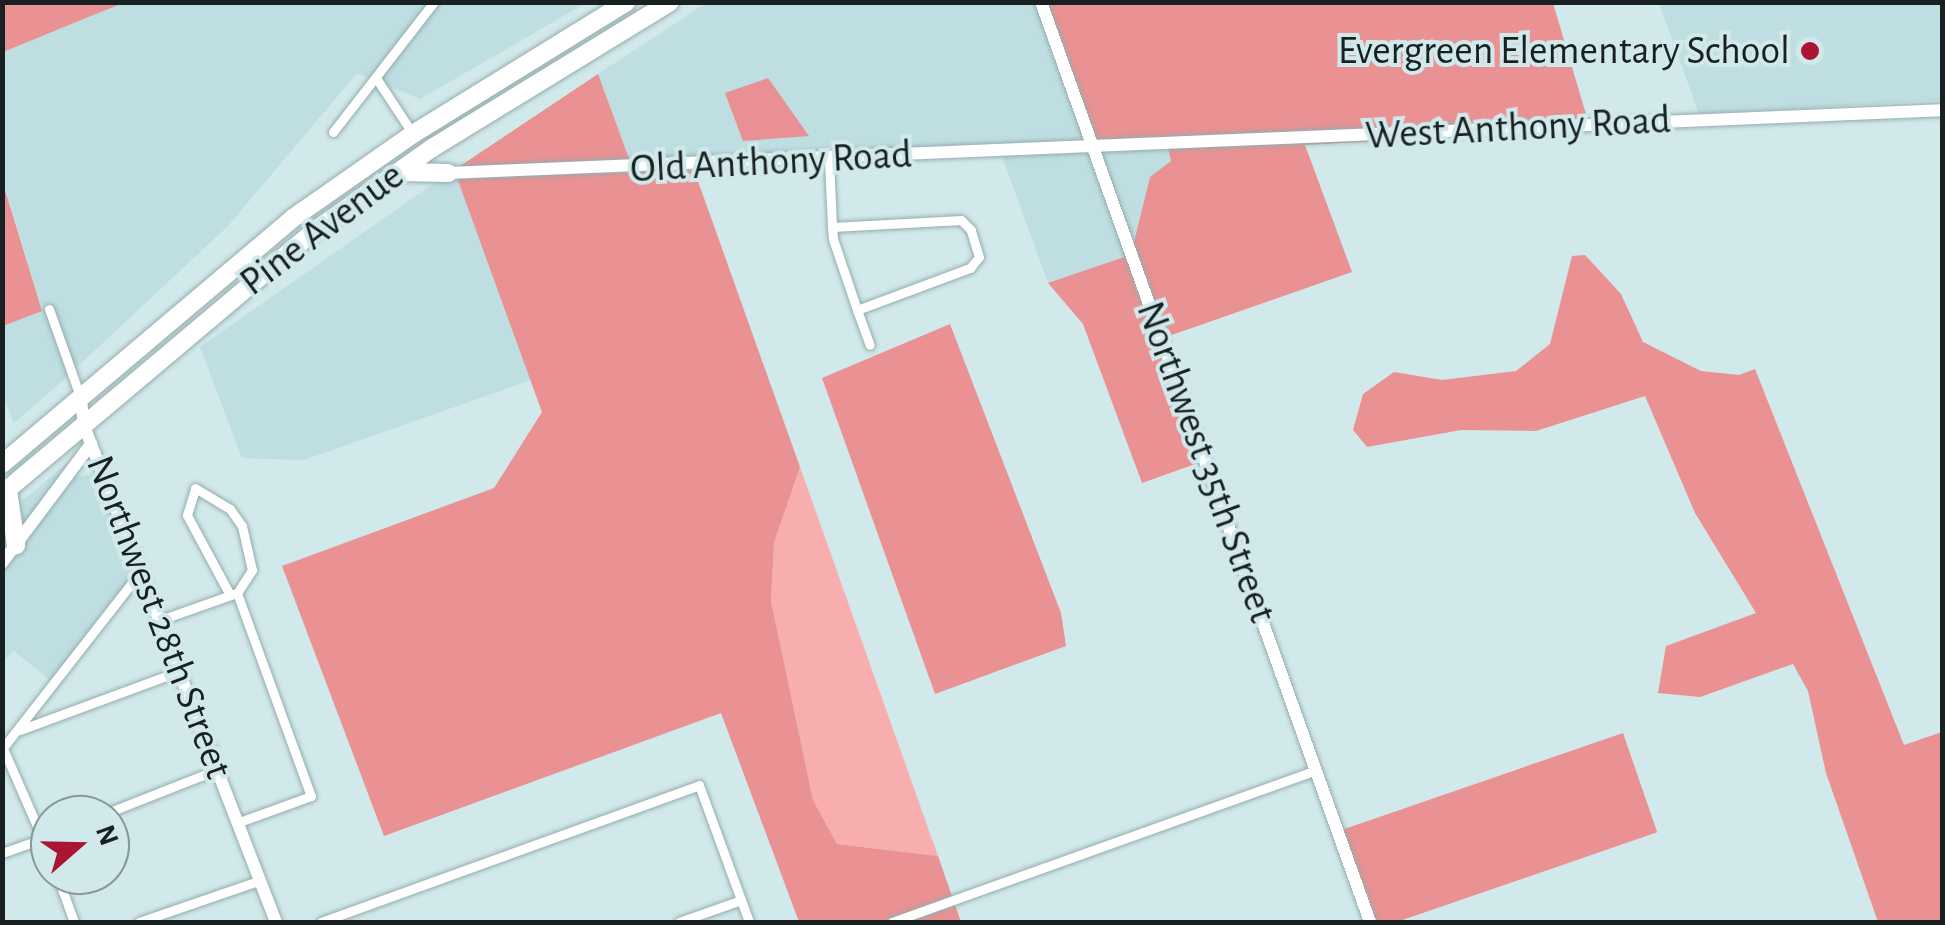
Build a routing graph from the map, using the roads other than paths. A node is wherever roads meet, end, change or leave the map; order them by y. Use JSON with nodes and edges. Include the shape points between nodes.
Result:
{"nodes":[{"id":1,"x":434,"y":2,"type":"edge"},
{"id":2,"x":627,"y":2,"type":"edge"},
{"id":3,"x":670,"y":2,"type":"edge"},
{"id":4,"x":1041,"y":2,"type":"edge"},
{"id":5,"x":376,"y":78,"type":"junction"},
{"id":6,"x":1942,"y":110,"type":"edge"},
{"id":7,"x":332,"y":132,"type":"dead end"},
{"id":8,"x":413,"y":134,"type":"junction"},
{"id":9,"x":432,"y":148,"type":"junction"},
{"id":10,"x":1093,"y":148,"type":"junction"},
{"id":11,"x":829,"y":160,"type":"junction"},
{"id":12,"x":362,"y":168,"type":"junction"},
{"id":13,"x":395,"y":173,"type":"junction"},
{"id":14,"x":448,"y":173,"type":"junction"},
{"id":15,"x":294,"y":218,"type":"junction"},
{"id":16,"x":832,"y":228,"type":"junction"},
{"id":17,"x":312,"y":232,"type":"junction"},
{"id":18,"x":49,"y":309,"type":"dead end"},
{"id":19,"x":857,"y":310,"type":"junction"},
{"id":20,"x":211,"y":315,"type":"junction"},
{"id":21,"x":870,"y":345,"type":"dead end"},
{"id":22,"x":80,"y":398,"type":"junction"},
{"id":23,"x":84,"y":426,"type":"junction"},
{"id":24,"x":91,"y":444,"type":"junction"},
{"id":25,"x":2,"y":464,"type":"edge"},
{"id":26,"x":74,"y":471,"type":"junction"},
{"id":27,"x":102,"y":471,"type":"junction"},
{"id":28,"x":5,"y":492,"type":"edge"},
{"id":29,"x":16,"y":545,"type":"junction"},
{"id":30,"x":2,"y":563,"type":"edge"},
{"id":31,"x":144,"y":569,"type":"junction"},
{"id":32,"x":233,"y":594,"type":"junction"},
{"id":33,"x":163,"y":619,"type":"junction"},
{"id":34,"x":182,"y":670,"type":"junction"},
{"id":35,"x":17,"y":730,"type":"junction"},
{"id":36,"x":3,"y":747,"type":"edge"},
{"id":37,"x":219,"y":769,"type":"junction"},
{"id":38,"x":1316,"y":770,"type":"junction"},
{"id":39,"x":30,"y":802,"type":"edge"},
{"id":40,"x":130,"y":804,"type":"edge"},
{"id":41,"x":239,"y":822,"type":"junction"},
{"id":42,"x":30,"y":843,"type":"edge"},
{"id":43,"x":2,"y":853,"type":"edge"},
{"id":44,"x":261,"y":880,"type":"junction"},
{"id":45,"x":64,"y":895,"type":"edge"},
{"id":46,"x":741,"y":900,"type":"junction"},
{"id":47,"x":74,"y":922,"type":"edge"},
{"id":48,"x":138,"y":922,"type":"edge"},
{"id":49,"x":276,"y":922,"type":"edge"},
{"id":50,"x":321,"y":922,"type":"edge"},
{"id":51,"x":679,"y":922,"type":"edge"},
{"id":52,"x":749,"y":922,"type":"edge"},
{"id":53,"x":892,"y":922,"type":"edge"},
{"id":54,"x":1370,"y":922,"type":"edge"}],
"edges":[{"from":1,"to":5,"type":"street"},
{"from":2,"to":8,"type":"highway","name":"Pine Avenue"},
{"from":3,"to":9,"type":"highway","name":"Pine Avenue"},
{"from":4,"to":10,"type":"street","name":"Northwest 35th Street"},
{"from":5,"to":7,"type":"street"},
{"from":5,"to":8,"type":"street"},
{"from":6,"to":10,"type":"street","name":"West Anthony Road"},
{"from":8,"to":12,"type":"highway","name":"Pine Avenue"},
{"from":8,"to":13,"type":"highway","via":[[410,155]]},
{"from":9,"to":13,"type":"highway","name":"Pine Avenue"},
{"from":9,"to":14,"type":"highway","via":[[435,164]]},
{"from":10,"to":11,"type":"street","name":"Old Anthony Road"},
{"from":10,"to":38,"type":"street","name":"Northwest 35th Street"},
{"from":11,"to":14,"type":"street","name":"Old Anthony Road"},
{"from":11,"to":16,"type":"street"},
{"from":12,"to":15,"type":"highway","name":"Pine Avenue"},
{"from":12,"to":17,"type":"highway","via":[[356,182],[312,212]]},
{"from":13,"to":14,"type":"highway"},
{"from":13,"to":17,"type":"highway","name":"Pine Avenue"},
{"from":15,"to":20,"type":"highway","via":[[291,238],[219,298]]},
{"from":15,"to":22,"type":"highway","name":"Pine Avenue"},
{"from":16,"to":19,"type":"street"},
{"from":16,"to":19,"type":"street","via":[[961,220],[978,250],[970,268]]},
{"from":17,"to":20,"type":"highway","name":"Pine Avenue"},
{"from":18,"to":22,"type":"street","name":"Northwest 28th Street"},
{"from":19,"to":21,"type":"street"},
{"from":20,"to":23,"type":"highway","name":"Pine Avenue"},
{"from":22,"to":23,"type":"street","name":"Northwest 28th Street"},
{"from":22,"to":25,"type":"highway","name":"Pine Avenue"},
{"from":23,"to":24,"type":"street","name":"Northwest 28th Street"},
{"from":23,"to":28,"type":"highway","name":"Pine Avenue"},
{"from":24,"to":26,"type":"street"},
{"from":24,"to":27,"type":"street","name":"Northwest 28th Street"},
{"from":26,"to":27,"type":"street"},
{"from":26,"to":29,"type":"street"},
{"from":27,"to":31,"type":"street","name":"Northwest 28th Street"},
{"from":28,"to":29,"type":"highway"},
{"from":29,"to":30,"type":"street"},
{"from":31,"to":33,"type":"street","name":"Northwest 28th Street"},
{"from":31,"to":35,"type":"street"},
{"from":32,"to":32,"type":"street","via":[[187,514],[195,488],[230,509],[242,526],[252,570]]},
{"from":32,"to":33,"type":"street"},
{"from":32,"to":41,"type":"street","via":[[311,796]]},
{"from":33,"to":34,"type":"street","name":"Northwest 28th Street"},
{"from":34,"to":35,"type":"street"},
{"from":34,"to":37,"type":"street","name":"Northwest 28th Street"},
{"from":35,"to":36,"type":"street"},
{"from":36,"to":39,"type":"street"},
{"from":37,"to":40,"type":"street"},
{"from":37,"to":41,"type":"street","name":"Northwest 28th Street"},
{"from":38,"to":53,"type":"street"},
{"from":38,"to":54,"type":"street","name":"Northwest 35th Street"},
{"from":41,"to":44,"type":"street","name":"Northwest 28th Street"},
{"from":42,"to":43,"type":"street"},
{"from":44,"to":48,"type":"street"},
{"from":44,"to":49,"type":"street","name":"Northwest 28th Street"},
{"from":45,"to":47,"type":"street"},
{"from":46,"to":50,"type":"street","via":[[699,784]]},
{"from":46,"to":51,"type":"street"},
{"from":46,"to":52,"type":"street"}]}
